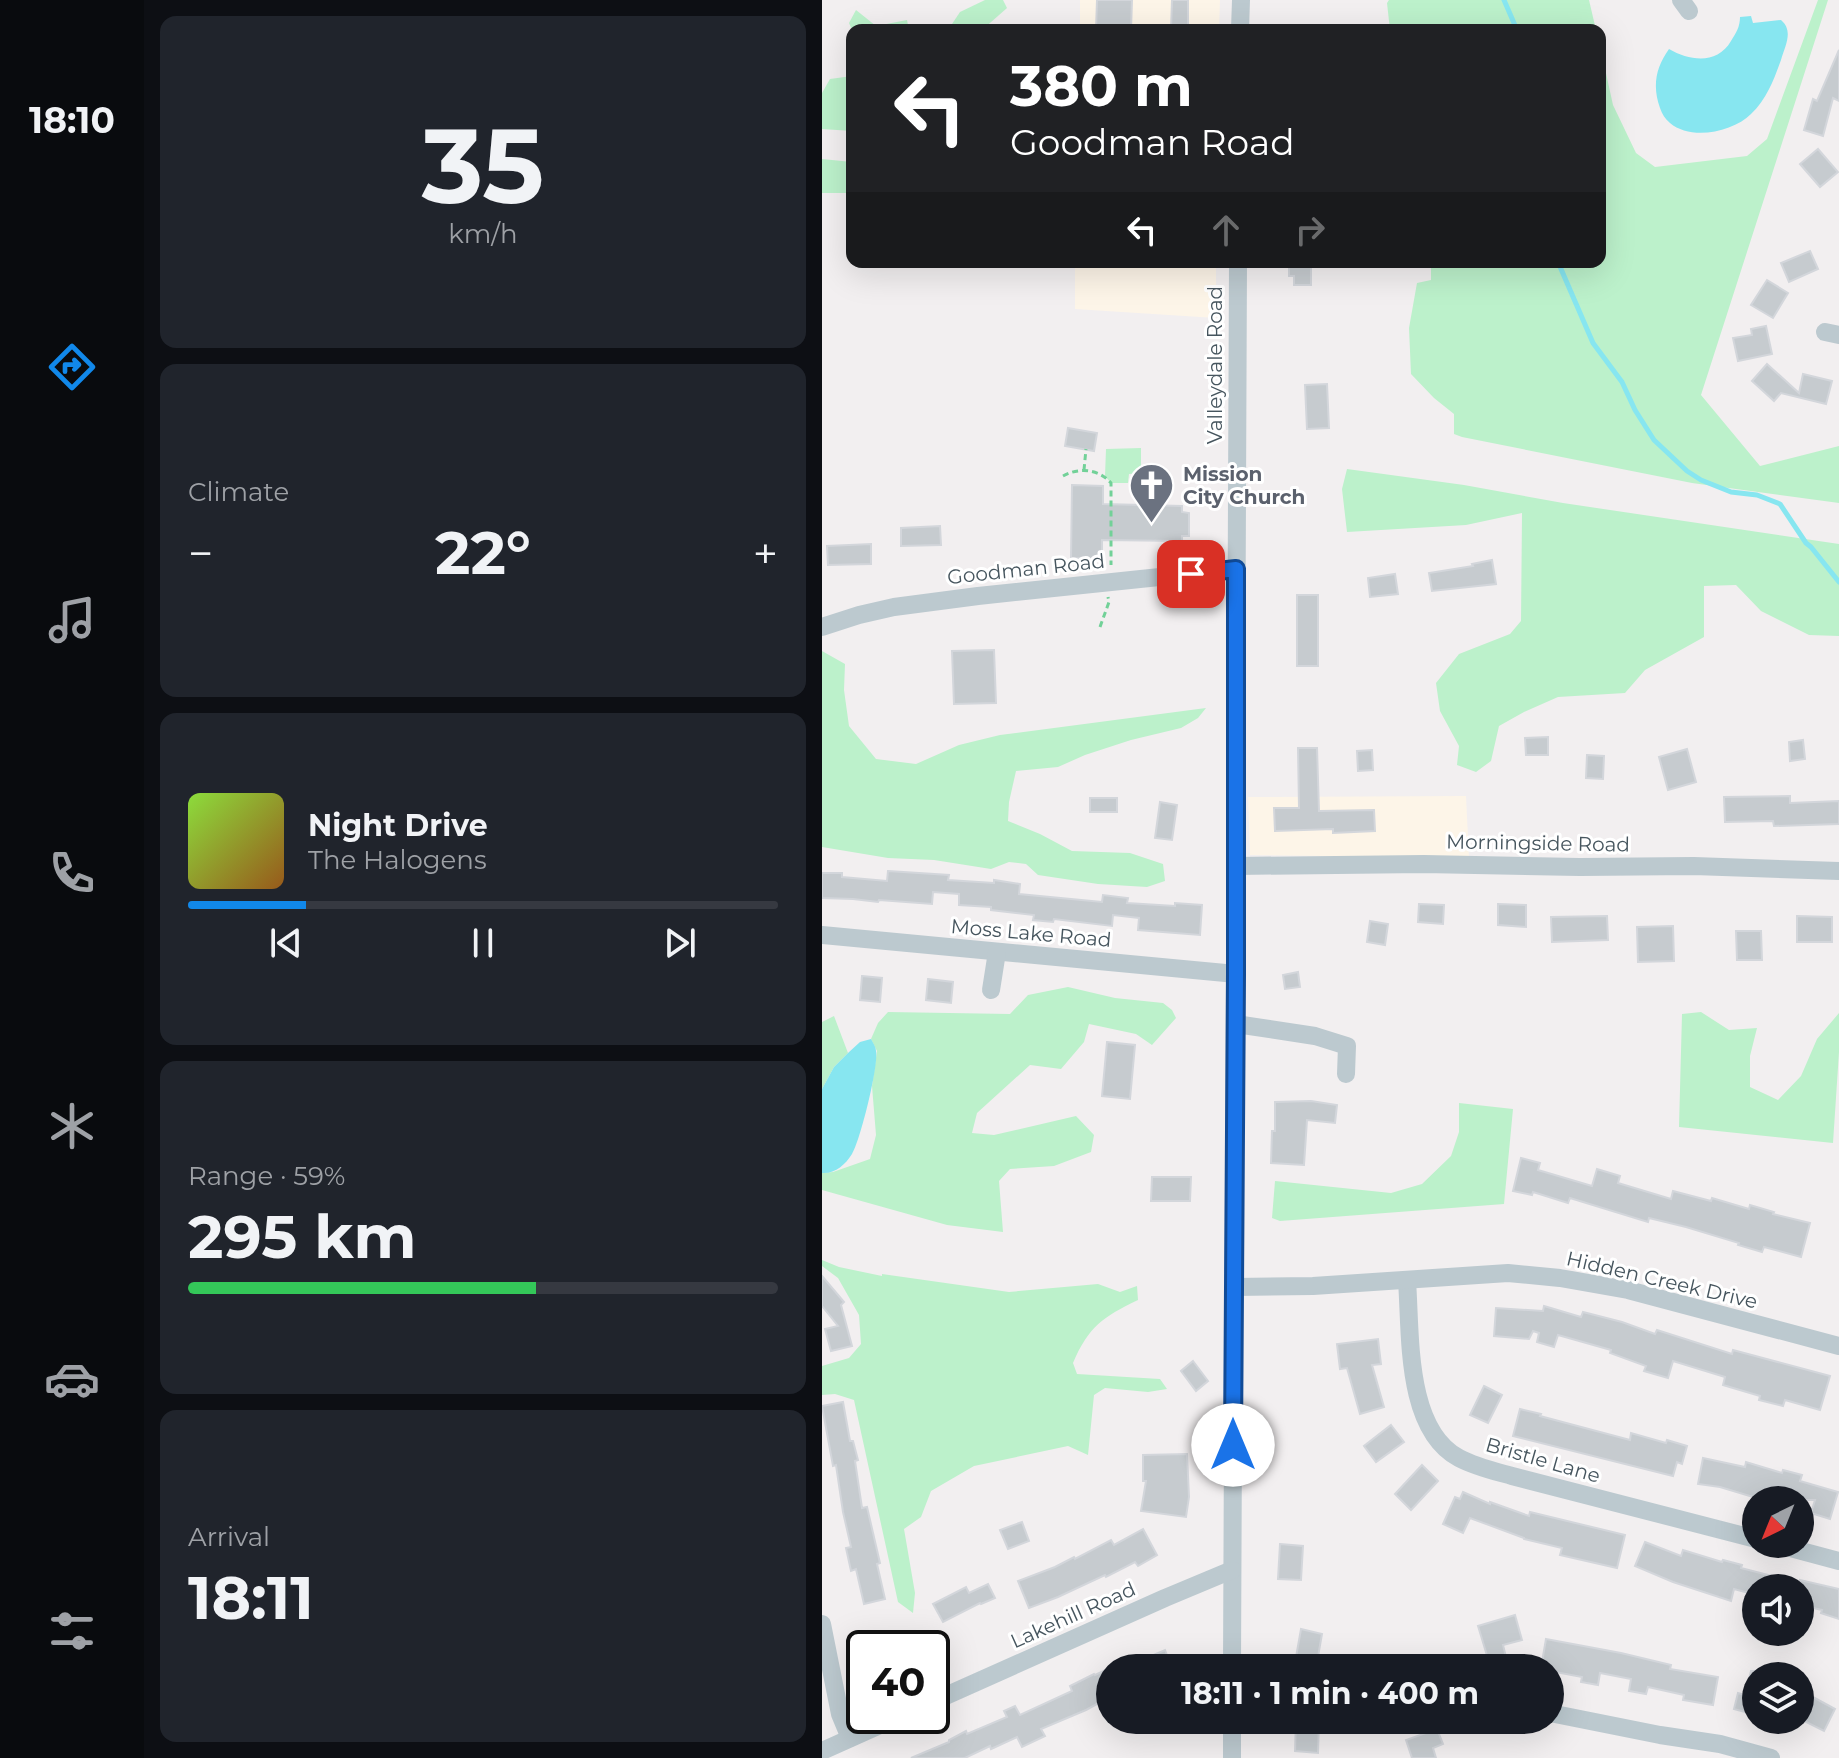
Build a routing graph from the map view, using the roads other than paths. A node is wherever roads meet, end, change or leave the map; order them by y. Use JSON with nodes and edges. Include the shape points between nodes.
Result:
{"nodes":[{"id":1,"x":1241,"y":0,"type":"edge"},
{"id":2,"x":1240,"y":24,"type":"edge"},
{"id":3,"x":1238,"y":268,"type":"edge"},
{"id":4,"x":1236,"y":569,"type":"junction"},
{"id":5,"x":822,"y":627,"type":"edge"},
{"id":6,"x":1236,"y":866,"type":"junction"},
{"id":7,"x":1839,"y":871,"type":"edge"},
{"id":8,"x":822,"y":935,"type":"edge"},
{"id":9,"x":997,"y":952,"type":"junction"},
{"id":10,"x":1236,"y":974,"type":"junction"},
{"id":11,"x":991,"y":990,"type":"dead end"},
{"id":12,"x":1236,"y":1024,"type":"junction"},
{"id":13,"x":1346,"y":1074,"type":"dead end"},
{"id":14,"x":1407,"y":1281,"type":"junction"},
{"id":15,"x":1234,"y":1287,"type":"junction"},
{"id":16,"x":1839,"y":1346,"type":"edge"},
{"id":17,"x":1742,"y":1535,"type":"edge"},
{"id":18,"x":1814,"y":1554,"type":"edge"},
{"id":19,"x":1839,"y":1561,"type":"edge"},
{"id":20,"x":1232,"y":1570,"type":"junction"},
{"id":21,"x":822,"y":1624,"type":"edge"},
{"id":22,"x":1232,"y":1654,"type":"edge"},
{"id":23,"x":950,"y":1694,"type":"edge"},
{"id":24,"x":1564,"y":1716,"type":"edge"},
{"id":25,"x":859,"y":1734,"type":"edge"},
{"id":26,"x":1232,"y":1734,"type":"edge"},
{"id":27,"x":850,"y":1738,"type":"junction"},
{"id":28,"x":822,"y":1751,"type":"edge"},
{"id":29,"x":1232,"y":1758,"type":"edge"},
{"id":30,"x":1771,"y":1758,"type":"edge"}],
"edges":[{"from":1,"to":2,"type":"street"},
{"from":3,"to":4,"type":"street","name":"Valleydale Road"},
{"from":4,"to":5,"type":"street","name":"Goodman Road","via":[[894,607]]},
{"from":4,"to":6,"type":"street","name":"Valleydale Road"},
{"from":6,"to":7,"type":"street","name":"Morningside Road"},
{"from":6,"to":10,"type":"street","name":"Valleydale Road"},
{"from":8,"to":9,"type":"street","name":"Moss Lake Road"},
{"from":9,"to":10,"type":"street","name":"Moss Lake Road"},
{"from":9,"to":11,"type":"street"},
{"from":10,"to":12,"type":"street","name":"Valleydale Road"},
{"from":12,"to":13,"type":"street","via":[[1347,1046]]},
{"from":12,"to":15,"type":"street","name":"Valleydale Road"},
{"from":14,"to":15,"type":"street","name":"Hidden Creek Drive"},
{"from":14,"to":16,"type":"street","name":"Hidden Creek Drive","via":[[1508,1273],[1560,1278],[1628,1290]]},
{"from":14,"to":17,"type":"street","name":"Bristle Lane","via":[[1414,1386],[1436,1438],[1457,1457]]},
{"from":15,"to":20,"type":"street","name":"Valleydale Road"},
{"from":18,"to":19,"type":"street"},
{"from":20,"to":22,"type":"street","name":"Valleydale Road"},
{"from":20,"to":23,"type":"street","name":"Lakehill Road"},
{"from":21,"to":27,"type":"street"},
{"from":24,"to":30,"type":"street"},
{"from":25,"to":27,"type":"street"},
{"from":26,"to":29,"type":"street"},
{"from":27,"to":28,"type":"street"}]}
